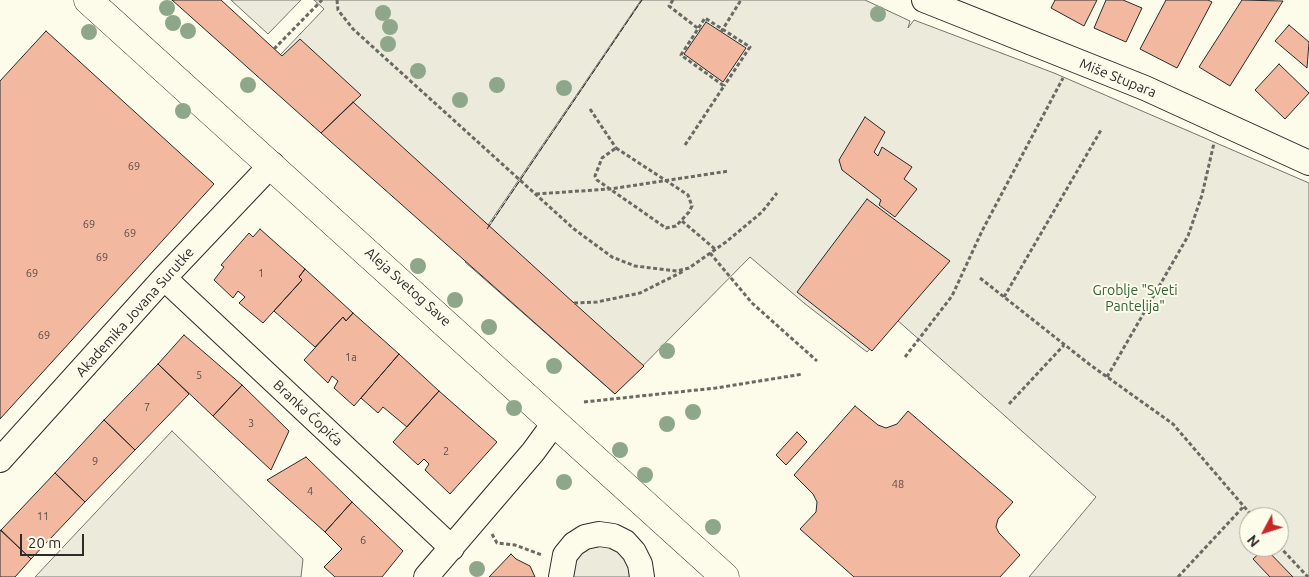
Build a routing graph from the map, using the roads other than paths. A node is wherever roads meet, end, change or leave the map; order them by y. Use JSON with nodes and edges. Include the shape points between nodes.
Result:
{"nodes":[{"id":1,"x":88,"y":0,"type":"edge"},
{"id":2,"x":924,"y":0,"type":"edge"},
{"id":3,"x":1309,"y":163,"type":"edge"},
{"id":4,"x":272,"y":164,"type":"junction"},
{"id":5,"x":164,"y":278,"type":"junction"},
{"id":6,"x":555,"y":422,"type":"junction"},
{"id":7,"x":0,"y":460,"type":"edge"},
{"id":8,"x":452,"y":548,"type":"junction"},
{"id":9,"x":554,"y":568,"type":"edge"},
{"id":10,"x":426,"y":577,"type":"edge"},
{"id":11,"x":642,"y":577,"type":"edge"},
{"id":12,"x":725,"y":577,"type":"edge"}],
"edges":[{"from":1,"to":4,"type":"main road","name":"Aleja Svetog Save"},
{"from":2,"to":3,"type":"street","name":"Miše Stupara","via":[[1145,88]]},
{"from":4,"to":5,"type":"street","name":"Akademika Jovana Surutke"},
{"from":4,"to":6,"type":"main road","name":"Aleja Svetog Save"},
{"from":5,"to":7,"type":"street","name":"Akademika Jovana Surutke"},
{"from":5,"to":8,"type":"street","name":"Branka Ćopića"},
{"from":6,"to":8,"type":"street"},
{"from":6,"to":12,"type":"main road","name":"Aleja Svetog Save"},
{"from":8,"to":10,"type":"street"},
{"from":9,"to":11,"type":"street","via":[[574,544],[599,534],[625,542],[640,564]]}]}
